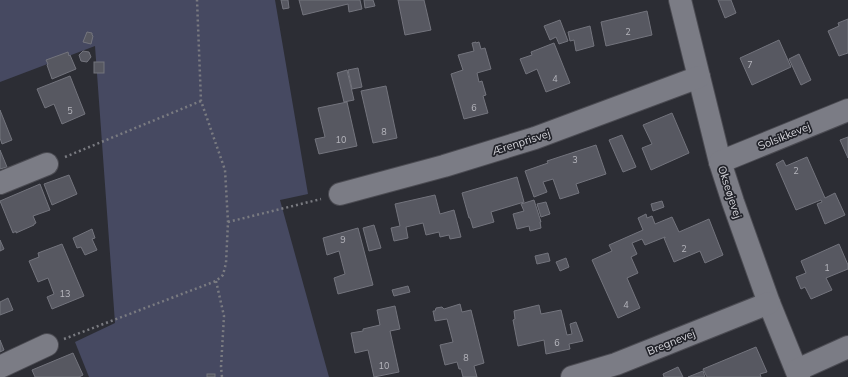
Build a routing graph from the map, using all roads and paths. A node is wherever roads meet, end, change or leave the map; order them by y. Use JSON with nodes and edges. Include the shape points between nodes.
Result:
{"nodes":[{"id":1,"x":197,"y":0,"type":"edge"},
{"id":2,"x":680,"y":0,"type":"edge"},
{"id":3,"x":699,"y":77,"type":"junction"},
{"id":4,"x":202,"y":101,"type":"junction"},
{"id":5,"x":848,"y":110,"type":"edge"},
{"id":6,"x":720,"y":162,"type":"junction"},
{"id":7,"x":47,"y":164,"type":"joint"},
{"id":8,"x":0,"y":183,"type":"edge"},
{"id":9,"x":340,"y":194,"type":"joint"},
{"id":10,"x":228,"y":222,"type":"junction"},
{"id":11,"x":216,"y":281,"type":"junction"},
{"id":12,"x":769,"y":303,"type":"junction"},
{"id":13,"x":47,"y":345,"type":"joint"},
{"id":14,"x":848,"y":347,"type":"edge"},
{"id":15,"x":0,"y":366,"type":"edge"},
{"id":16,"x":798,"y":373,"type":"edge"},
{"id":17,"x":222,"y":377,"type":"edge"},
{"id":18,"x":572,"y":377,"type":"edge"}],
"edges":[{"from":1,"to":4,"type":"path"},
{"from":2,"to":3,"type":"street","name":"Okseøjevej"},
{"from":3,"to":6,"type":"street","name":"Okseøjevej"},
{"from":3,"to":9,"type":"street","name":"Ærenprisvej","via":[[535,138]]},
{"from":4,"to":7,"type":"path"},
{"from":4,"to":10,"type":"path","via":[[225,170]]},
{"from":5,"to":6,"type":"street","name":"Solsikkevej"},
{"from":6,"to":12,"type":"street","name":"Okseøjevej"},
{"from":7,"to":8,"type":"street"},
{"from":9,"to":10,"type":"path"},
{"from":10,"to":11,"type":"path","via":[[226,263],[223,275]]},
{"from":11,"to":13,"type":"path"},
{"from":11,"to":17,"type":"path","via":[[224,316]]},
{"from":12,"to":16,"type":"street","name":"Okseøjevej"},
{"from":12,"to":18,"type":"street","name":"Bregnevej","via":[[616,364]]},
{"from":13,"to":15,"type":"street"},
{"from":14,"to":16,"type":"street"}]}
